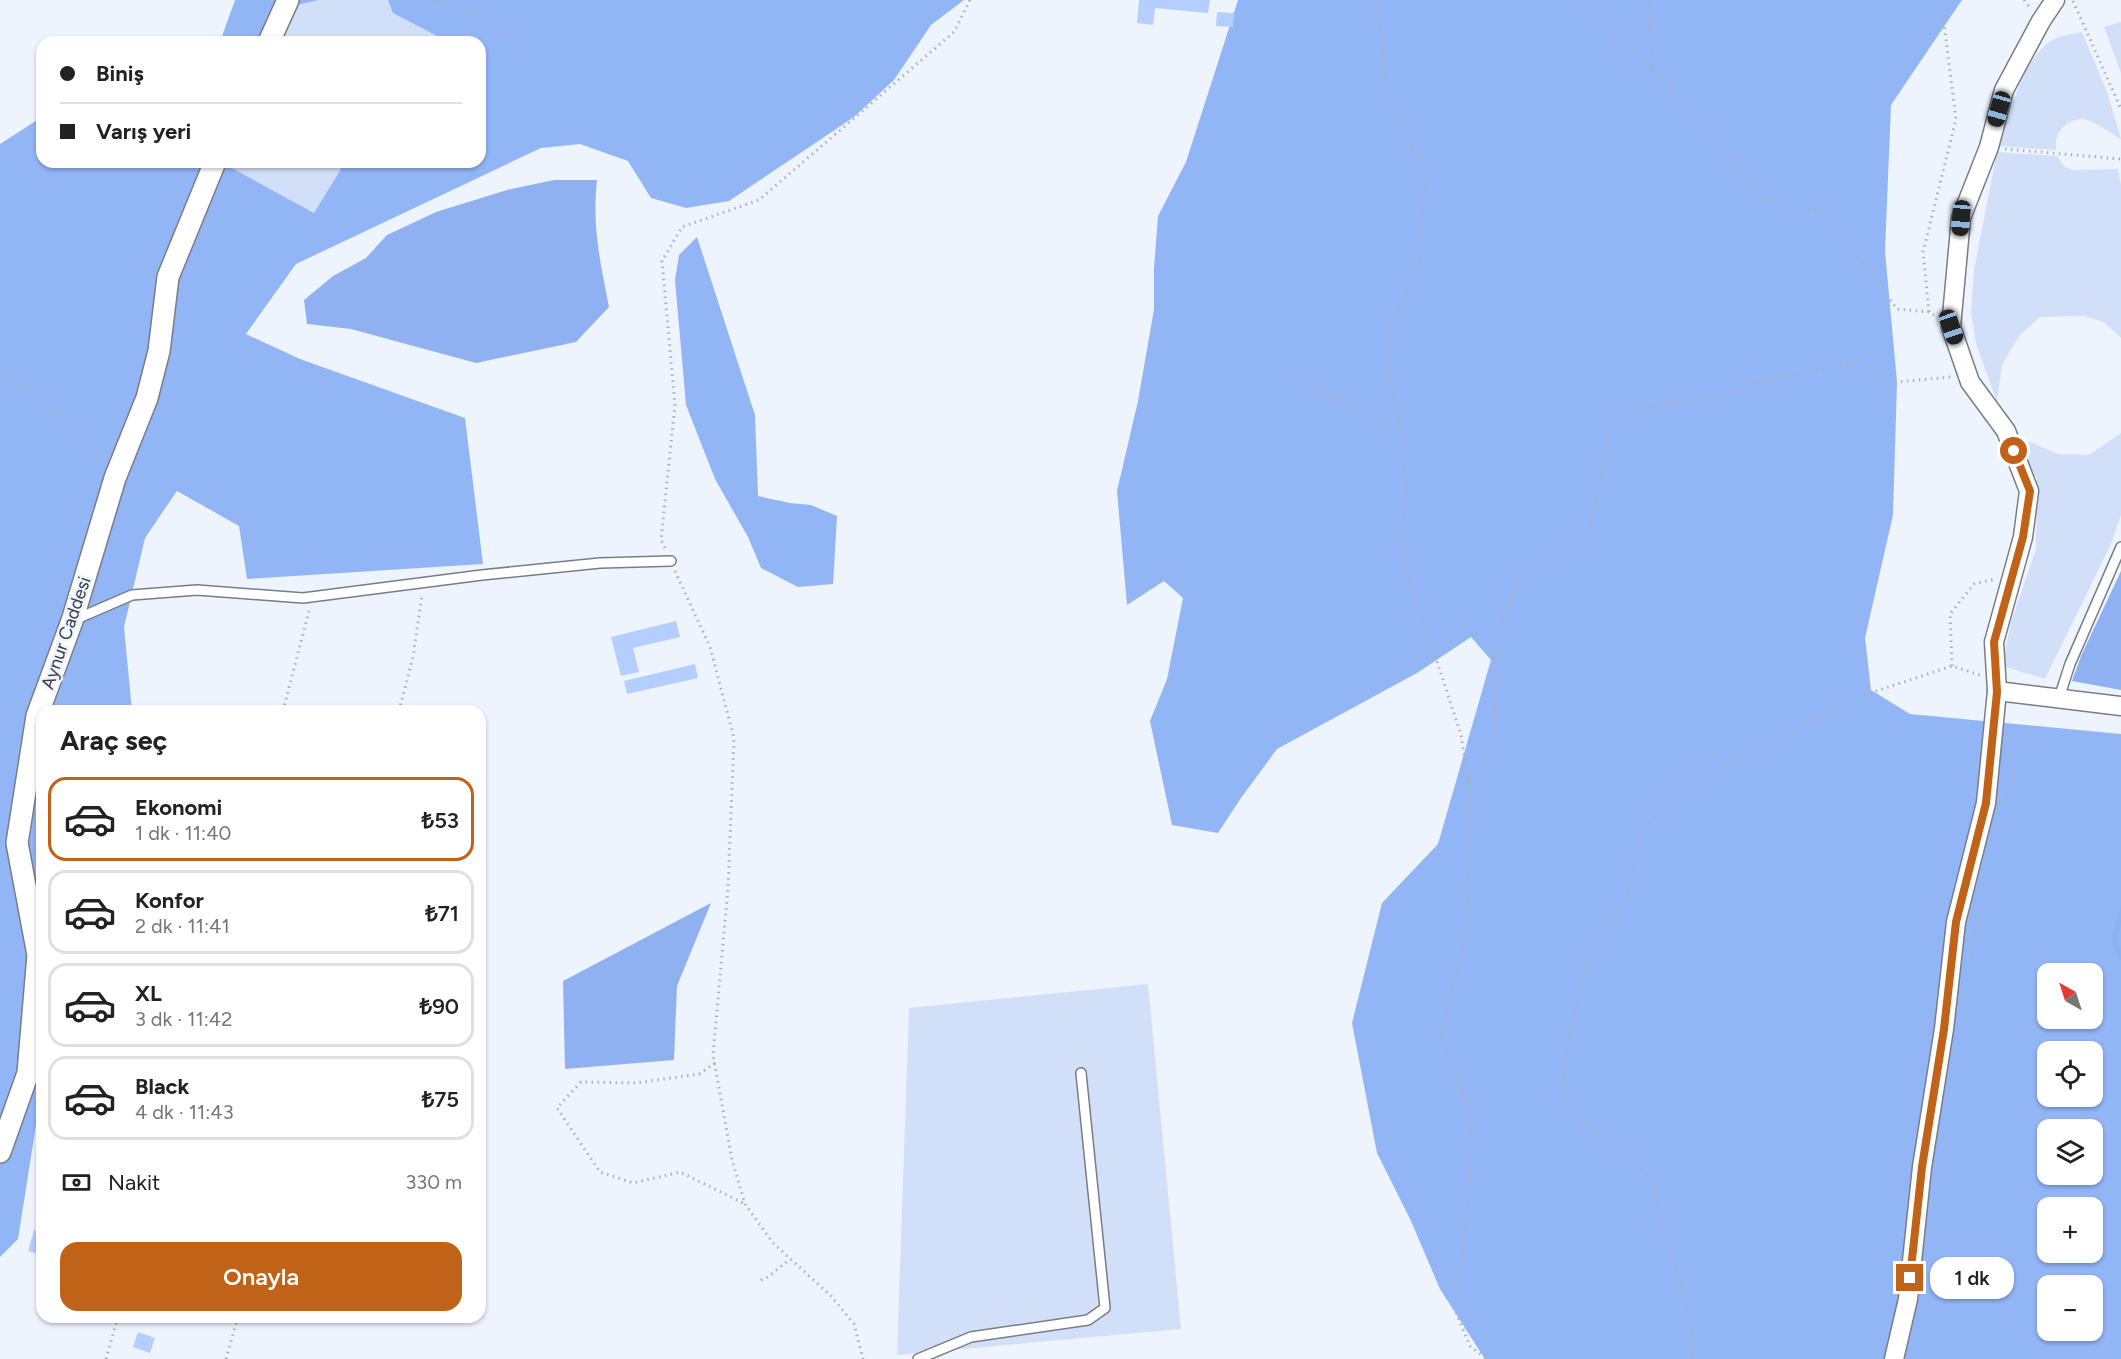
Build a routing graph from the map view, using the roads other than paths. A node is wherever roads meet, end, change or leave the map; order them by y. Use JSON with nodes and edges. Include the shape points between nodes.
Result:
{"nodes":[{"id":1,"x":288,"y":0,"type":"edge"},
{"id":2,"x":2055,"y":0,"type":"edge"},
{"id":3,"x":272,"y":36,"type":"edge"},
{"id":4,"x":212,"y":168,"type":"edge"},
{"id":5,"x":2121,"y":547,"type":"edge"},
{"id":6,"x":671,"y":561,"type":"road end"},
{"id":7,"x":72,"y":621,"type":"junction"},
{"id":8,"x":1997,"y":686,"type":"junction"},
{"id":9,"x":2059,"y":698,"type":"junction"},
{"id":10,"x":42,"y":705,"type":"edge"},
{"id":11,"x":2121,"y":706,"type":"edge"},
{"id":12,"x":36,"y":728,"type":"edge"},
{"id":13,"x":36,"y":944,"type":"edge"},
{"id":14,"x":36,"y":979,"type":"edge"},
{"id":15,"x":1081,"y":1073,"type":"dead end"},
{"id":16,"x":0,"y":1152,"type":"edge"},
{"id":17,"x":918,"y":1359,"type":"edge"},
{"id":18,"x":1894,"y":1359,"type":"edge"}],
"edges":[{"from":1,"to":3,"type":"street"},
{"from":2,"to":8,"type":"street","via":[[2004,90],[1989,147],[1961,218],[1951,327],[1970,382],[2006,431],[2030,491],[2023,537],[1994,642]]},
{"from":4,"to":7,"type":"street","name":"Aynur Caddesi","via":[[168,277],[159,351],[147,398],[115,478]]},
{"from":5,"to":9,"type":"lane"},
{"from":6,"to":7,"type":"lane","via":[[600,562],[303,598],[197,590],[132,595]]},
{"from":7,"to":10,"type":"street","name":"Aynur Caddesi"},
{"from":8,"to":9,"type":"street"},
{"from":8,"to":18,"type":"street","via":[[1986,803],[1956,922],[1908,1299]]},
{"from":9,"to":11,"type":"street"},
{"from":12,"to":13,"type":"street","name":"Aynur Caddesi","via":[[17,843]]},
{"from":14,"to":16,"type":"street","name":"Aynur Caddesi","via":[[28,1073]]},
{"from":15,"to":17,"type":"lane","via":[[1105,1308],[1088,1320],[971,1337]]}]}
